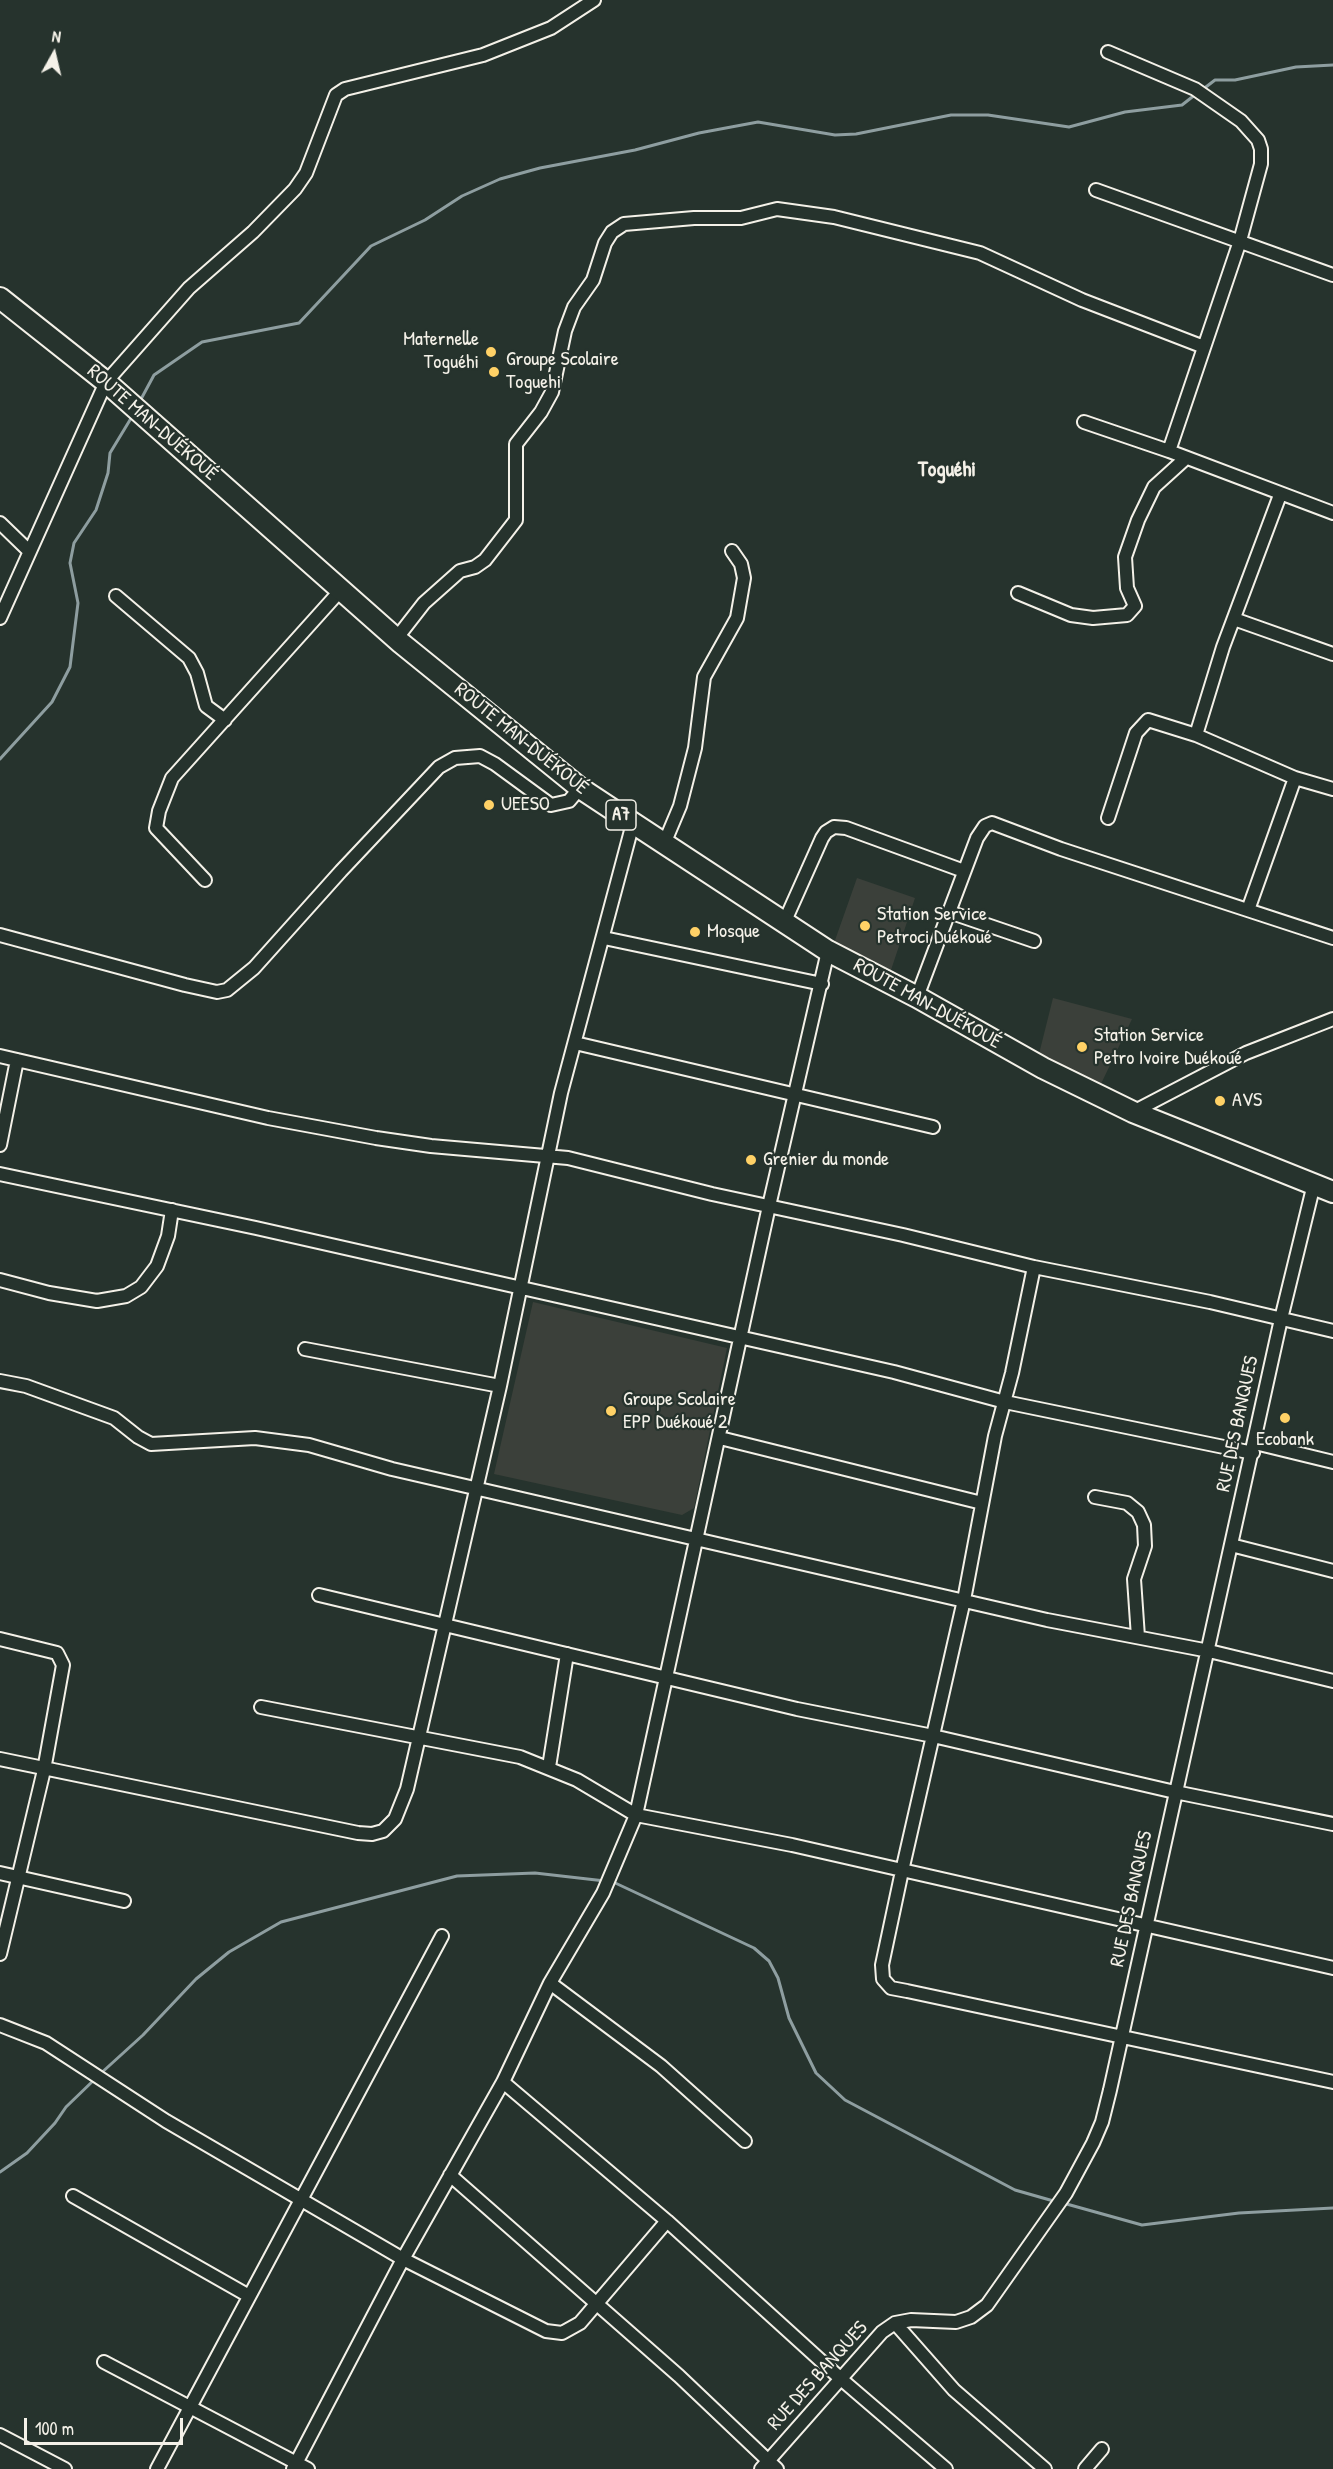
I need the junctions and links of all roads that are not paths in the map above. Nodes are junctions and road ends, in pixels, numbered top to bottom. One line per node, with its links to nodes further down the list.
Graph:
1 (594, 0): 8 (street)
2 (1108, 52): 4 (street)
3 (1096, 190): 4 (street)
4 (1240, 241): 5 (street); 7 (street)
5 (1333, 275)
6 (0, 298): 8 (main road, ROUTE MAN-DUÉKOUÉ / A7)
7 (1204, 347): 10 (street); 22 (street)
8 (106, 382): 15 (street); 17 (main road, ROUTE MAN-DUÉKOUÉ / A7)
9 (1084, 422): 10 (street)
10 (1169, 451): 11 (street)
11 (1186, 458): 12 (street); 18 (street)
12 (1280, 495): 13 (street); 21 (street)
13 (1333, 513)
14 (0, 523): 15 (street)
15 (29, 551): 20 (street)
16 (732, 551): 31 (street)
17 (340, 591): 22 (main road, ROUTE MAN-DUÉKOUÉ / A7); 24 (street)
18 (1018, 593)
19 (116, 596): 24 (street)
20 (0, 618)
21 (1234, 619): 23 (street); 25 (street)
22 (396, 639): 27 (main road, ROUTE MAN-DUÉKOUÉ / A7)
23 (1333, 654)
24 (225, 720): 33 (street)
25 (1197, 735): 26 (street); 29 (street)
26 (1295, 778): 28 (street); 34 (street)
27 (580, 788): 30 (main road, ROUTE MAN-DUÉKOUÉ / A7); 37 (street)
28 (1333, 789)
29 (1108, 818)
30 (633, 823): 31 (main road, ROUTE MAN-DUÉKOUÉ / A7); 38 (street)
31 (664, 844): 36 (main road, ROUTE MAN-DUÉKOUÉ / A7)
32 (964, 871): 34 (street); 35 (street); 36 (street)
33 (205, 880)
34 (1248, 910): 39 (street)
35 (949, 912): 40 (street); 43 (street)
36 (784, 923): 41 (main road, ROUTE MAN-DUÉKOUÉ / A7)
37 (0, 935)
38 (604, 938): 42 (street); 45 (street)
39 (1333, 938)
40 (1034, 941)
41 (828, 951): 42 (street); 43 (main road, ROUTE MAN-DUÉKOUÉ / A7)
42 (822, 984): 48 (street)
43 (917, 997): 49 (main road, ROUTE MAN-DUÉKOUÉ / A7)
44 (1333, 1019): 49 (street)
45 (575, 1043): 48 (street); 52 (street)
46 (0, 1056): 47 (street)
47 (17, 1060): 51 (street); 52 (street)
48 (795, 1096): 50 (street); 56 (street)
49 (1133, 1112): 54 (main road, ROUTE MAN-DUÉKOUÉ / A7)
50 (933, 1127)
51 (0, 1145)
52 (548, 1154): 56 (street); 60 (street)
53 (0, 1174): 57 (street)
54 (1314, 1184): 55 (main road, ROUTE MAN-DUÉKOUÉ / A7); 61 (street, RUE DES BANQUES)
55 (1333, 1192)
56 (769, 1206): 58 (street); 63 (street)
57 (172, 1210): 59 (street); 60 (street)
58 (1034, 1267): 61 (street); 67 (street)
59 (0, 1280)
60 (520, 1290): 63 (street); 66 (street)
61 (1281, 1319): 62 (street); 69 (street, RUE DES BANQUES)
62 (1333, 1331)
63 (740, 1339): 67 (street); 68 (street)
64 (305, 1349): 66 (street)
65 (0, 1382): 71 (street)
66 (500, 1386): 71 (street)
67 (1005, 1402): 69 (street); 73 (street)
68 (720, 1438): 73 (street); 74 (street)
69 (1254, 1448): 70 (street); 75 (street, RUE DES BANQUES)
70 (1333, 1462)
71 (477, 1487): 74 (street); 79 (street)
72 (1095, 1497): 80 (street)
73 (982, 1503): 78 (street)
74 (698, 1538): 78 (street); 84 (street)
75 (1231, 1545): 76 (street); 82 (street, RUE DES BANQUES)
76 (1333, 1571)
77 (319, 1595): 79 (street)
78 (964, 1600): 80 (street); 87 (street)
79 (444, 1625): 83 (street); 88 (street)
80 (1138, 1637): 82 (street)
81 (0, 1639): 91 (street)
82 (1209, 1651): 85 (street); 92 (street, RUE DES BANQUES)
83 (567, 1654): 84 (street); 90 (street)
84 (666, 1678): 87 (street); 93 (street)
85 (1333, 1681)
86 (261, 1707): 88 (street)
87 (933, 1736): 92 (street); 95 (street)
88 (418, 1739): 90 (street); 91 (street)
89 (0, 1759): 91 (street)
90 (549, 1767): 93 (street)
91 (44, 1770): 97 (street)
92 (1175, 1792): 94 (street); 99 (street, RUE DES BANQUES)
93 (636, 1815): 95 (street); 103 (street)
94 (1333, 1824)
95 (902, 1871): 99 (street); 105 (street)
96 (0, 1873): 97 (street)
97 (19, 1877): 98 (street); 101 (street)
98 (124, 1901)
99 (1146, 1925): 102 (street); 105 (street, RUE DES BANQUES)
100 (442, 1936): 111 (street)
101 (0, 1954)
102 (1333, 1968)
103 (550, 1983): 106 (street); 108 (street)
104 (0, 2025): 111 (street)
105 (1121, 2036): 107 (street); 116 (street, RUE DES BANQUES)
106 (503, 2082): 109 (street); 112 (street)
107 (1333, 2082)
108 (745, 2141)
109 (450, 2175): 113 (street); 115 (street)
110 (73, 2196): 114 (street)
111 (301, 2201): 113 (street); 114 (street)
112 (667, 2221): 115 (street); 118 (street)
113 (403, 2259): 115 (street); 122 (street)
114 (249, 2296): 119 (street)
115 (595, 2305): 123 (street)
116 (895, 2323): 118 (street, RUE DES BANQUES); 128 (street)
117 (104, 2362): 119 (street)
118 (841, 2379): 123 (street, RUE DES BANQUES); 127 (street)
119 (189, 2404): 122 (street); 125 (street)
120 (0, 2435): 124 (street)
121 (1102, 2449): 129 (street)
122 (294, 2466): 126 (street)
123 (769, 2467)
124 (65, 2469)
125 (157, 2469)
126 (308, 2469)
127 (946, 2469)
128 (1045, 2469)
129 (1084, 2469)

